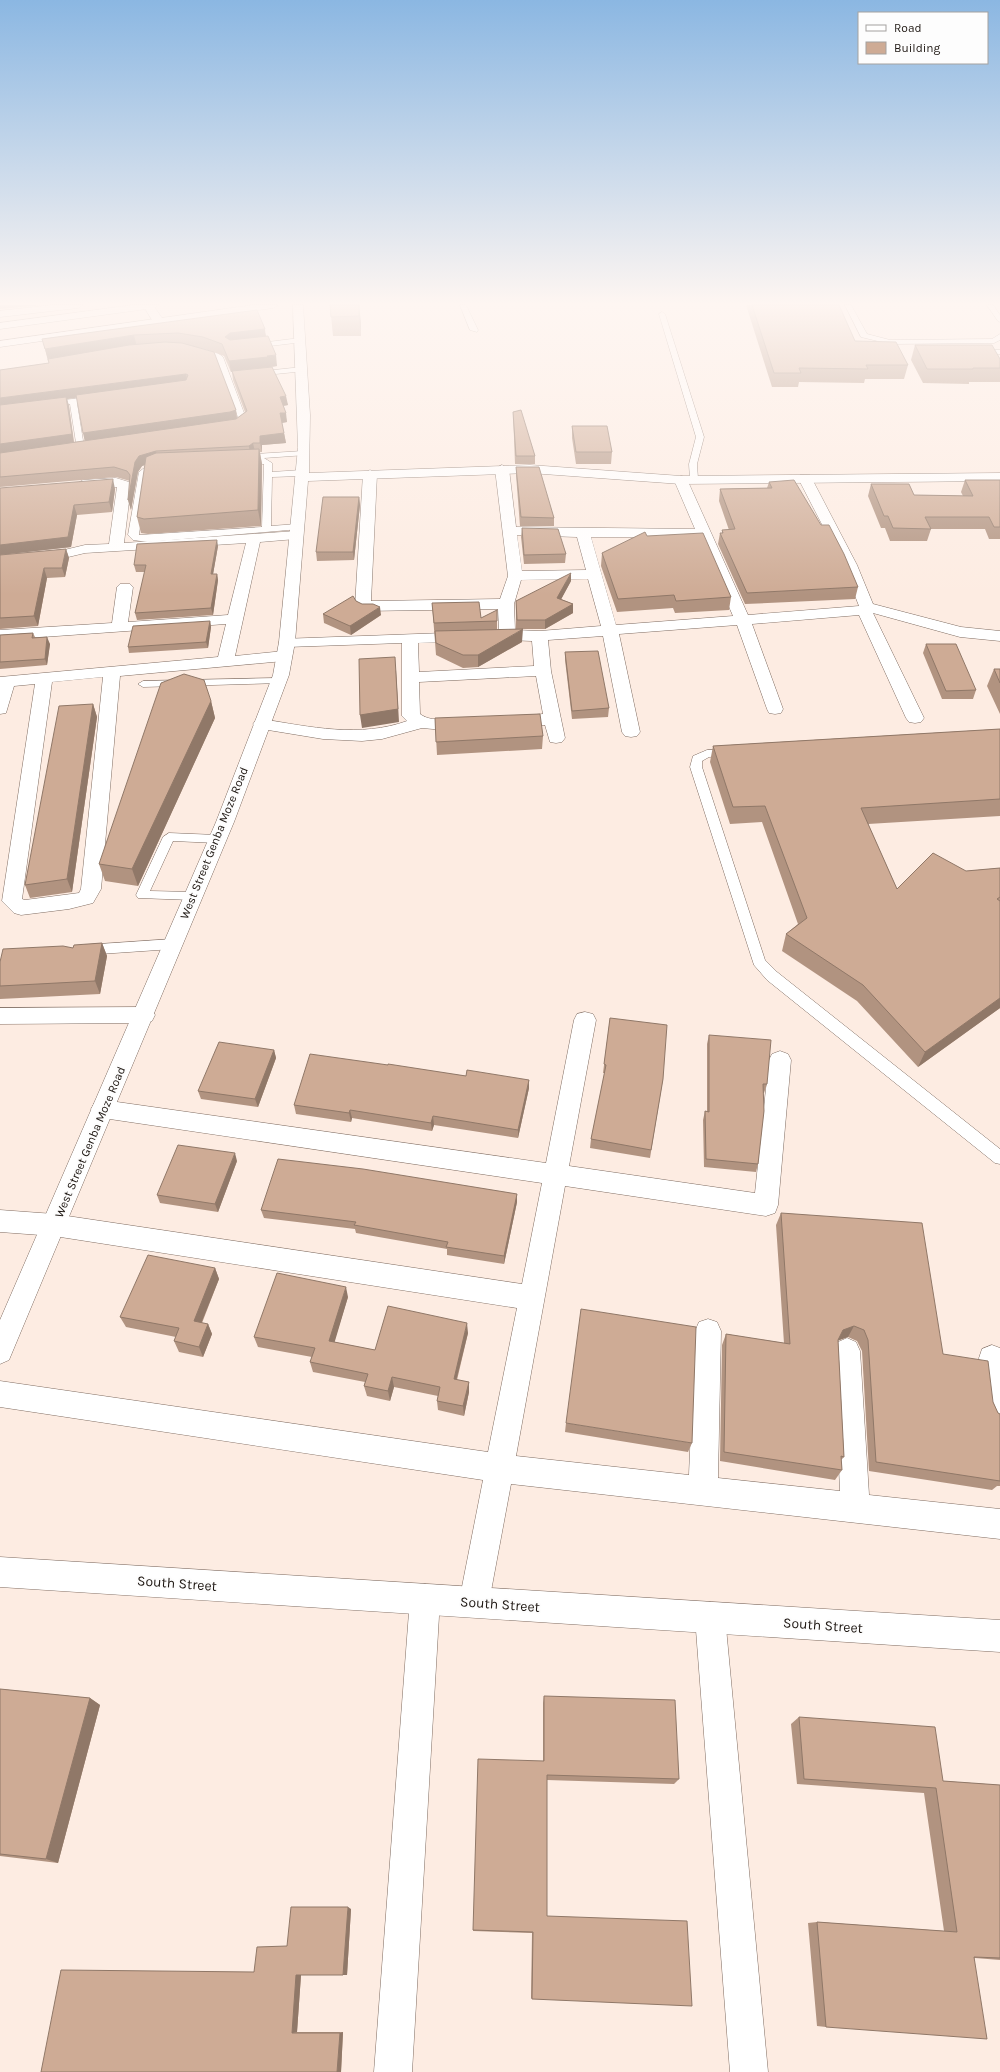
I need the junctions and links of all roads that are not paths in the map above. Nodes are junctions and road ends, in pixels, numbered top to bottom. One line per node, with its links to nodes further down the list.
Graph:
1 (73, 401): 8 (lane)
2 (68, 402): 6 (lane)
3 (238, 402): 7 (lane)
4 (303, 402): 9 (main road, West Street Genba Moze Road)
5 (689, 402): 17 (lane)
6 (44, 405)
7 (227, 427)
8 (80, 447)
9 (303, 453): 13 (lane); 14 (main road, West Street Genba Moze Road)
10 (152, 462): 21 (lane)
11 (502, 469): 12 (main road); 17 (main road); 20 (main road)
12 (370, 474): 14 (main road); 31 (main road)
13 (268, 475): 14 (lane); 21 (lane)
14 (301, 475): 19 (main road, West Street Genba Moze Road)
15 (804, 478): 16 (main road); 17 (main road); 32 (main road)
16 (1000, 478)
17 (688, 480): 22 (main road)
18 (66, 486): 25 (main road)
19 (296, 531): 21 (main road); 21 (lane); 42 (main road, West Street Genba Moze Road)
20 (510, 531): 23 (main road); 29 (main road)
21 (265, 533): 25 (main road); 33 (main road)
22 (703, 533): 23 (main road); 34 (main road)
23 (583, 534): 28 (main road)
24 (0, 547): 26 (main road)
25 (116, 548): 26 (main road)
26 (85, 549): 27 (main road)
27 (0, 560)
28 (595, 574): 29 (main road); 36 (main road)
29 (515, 576): 31 (main road)
30 (125, 587): 35 (main road)
31 (506, 604): 38 (main road)
32 (865, 608): 34 (main road); 40 (main road); 53 (main road)
33 (236, 619): 35 (main road); 43 (main road)
34 (743, 620): 36 (main road); 52 (main road)
35 (119, 627): 37 (main road)
36 (610, 630): 39 (main road); 57 (main road)
37 (0, 635)
38 (507, 635): 39 (main road); 41 (main road)
39 (540, 636): 44 (main road)
40 (1000, 636)
41 (410, 638): 42 (main road); 46 (main road)
42 (286, 649): 43 (main road); 48 (main road, West Street Genba Moze Road)
43 (225, 662): 45 (main road)
44 (543, 671): 46 (main road); 54 (main road)
45 (112, 672): 47 (main road); 47 (main road)
46 (411, 677): 55 (main road)
47 (44, 678): 49 (main road)
48 (279, 681): 50 (lane); 56 (main road, West Street Genba Moze Road)
49 (3, 682): 51 (main road)
50 (143, 684)
51 (0, 709)
52 (776, 709)
53 (915, 718)
54 (553, 719): 55 (main road); 58 (main road)
55 (421, 722): 56 (main road)
56 (262, 724): 60 (main road, West Street Genba Moze Road)
57 (631, 732)
58 (556, 738)
59 (746, 752): 69 (lane)
60 (217, 839): 61 (main road, West Street Genba Moze Road); 61 (lane)
61 (193, 896): 62 (main road, West Street Genba Moze Road)
62 (173, 944): 63 (lane); 65 (main road, West Street Genba Moze Road)
63 (71, 951)
64 (0, 1016): 65 (main road)
65 (144, 1016): 68 (main road, West Street Genba Moze Road)
66 (585, 1020): 70 (main road)
67 (780, 1060): 70 (main road)
68 (103, 1109): 70 (main road); 72 (main road, West Street Genba Moze Road)
69 (1000, 1158)
70 (556, 1174): 73 (main road)
71 (0, 1221): 72 (main road)
72 (54, 1225): 73 (main road); 76 (main road, West Street Genba Moze Road)
73 (532, 1298): 80 (main road)
74 (708, 1331): 81 (main road)
75 (848, 1351): 82 (main road)
76 (0, 1352)
77 (992, 1358): 79 (main road)
78 (0, 1394): 80 (main road)
79 (1000, 1412)
80 (499, 1468): 81 (main road); 86 (main road)
81 (703, 1491): 82 (main road)
82 (855, 1508): 83 (main road)
83 (1000, 1524)
84 (0, 1572): 85 (main road, South Street)
85 (425, 1599): 86 (main road, South Street); 89 (main road)
86 (474, 1602): 87 (main road, South Street)
87 (710, 1617): 88 (main road, South Street); 90 (main road)
88 (1000, 1636)
89 (393, 2072)
90 (749, 2072)

